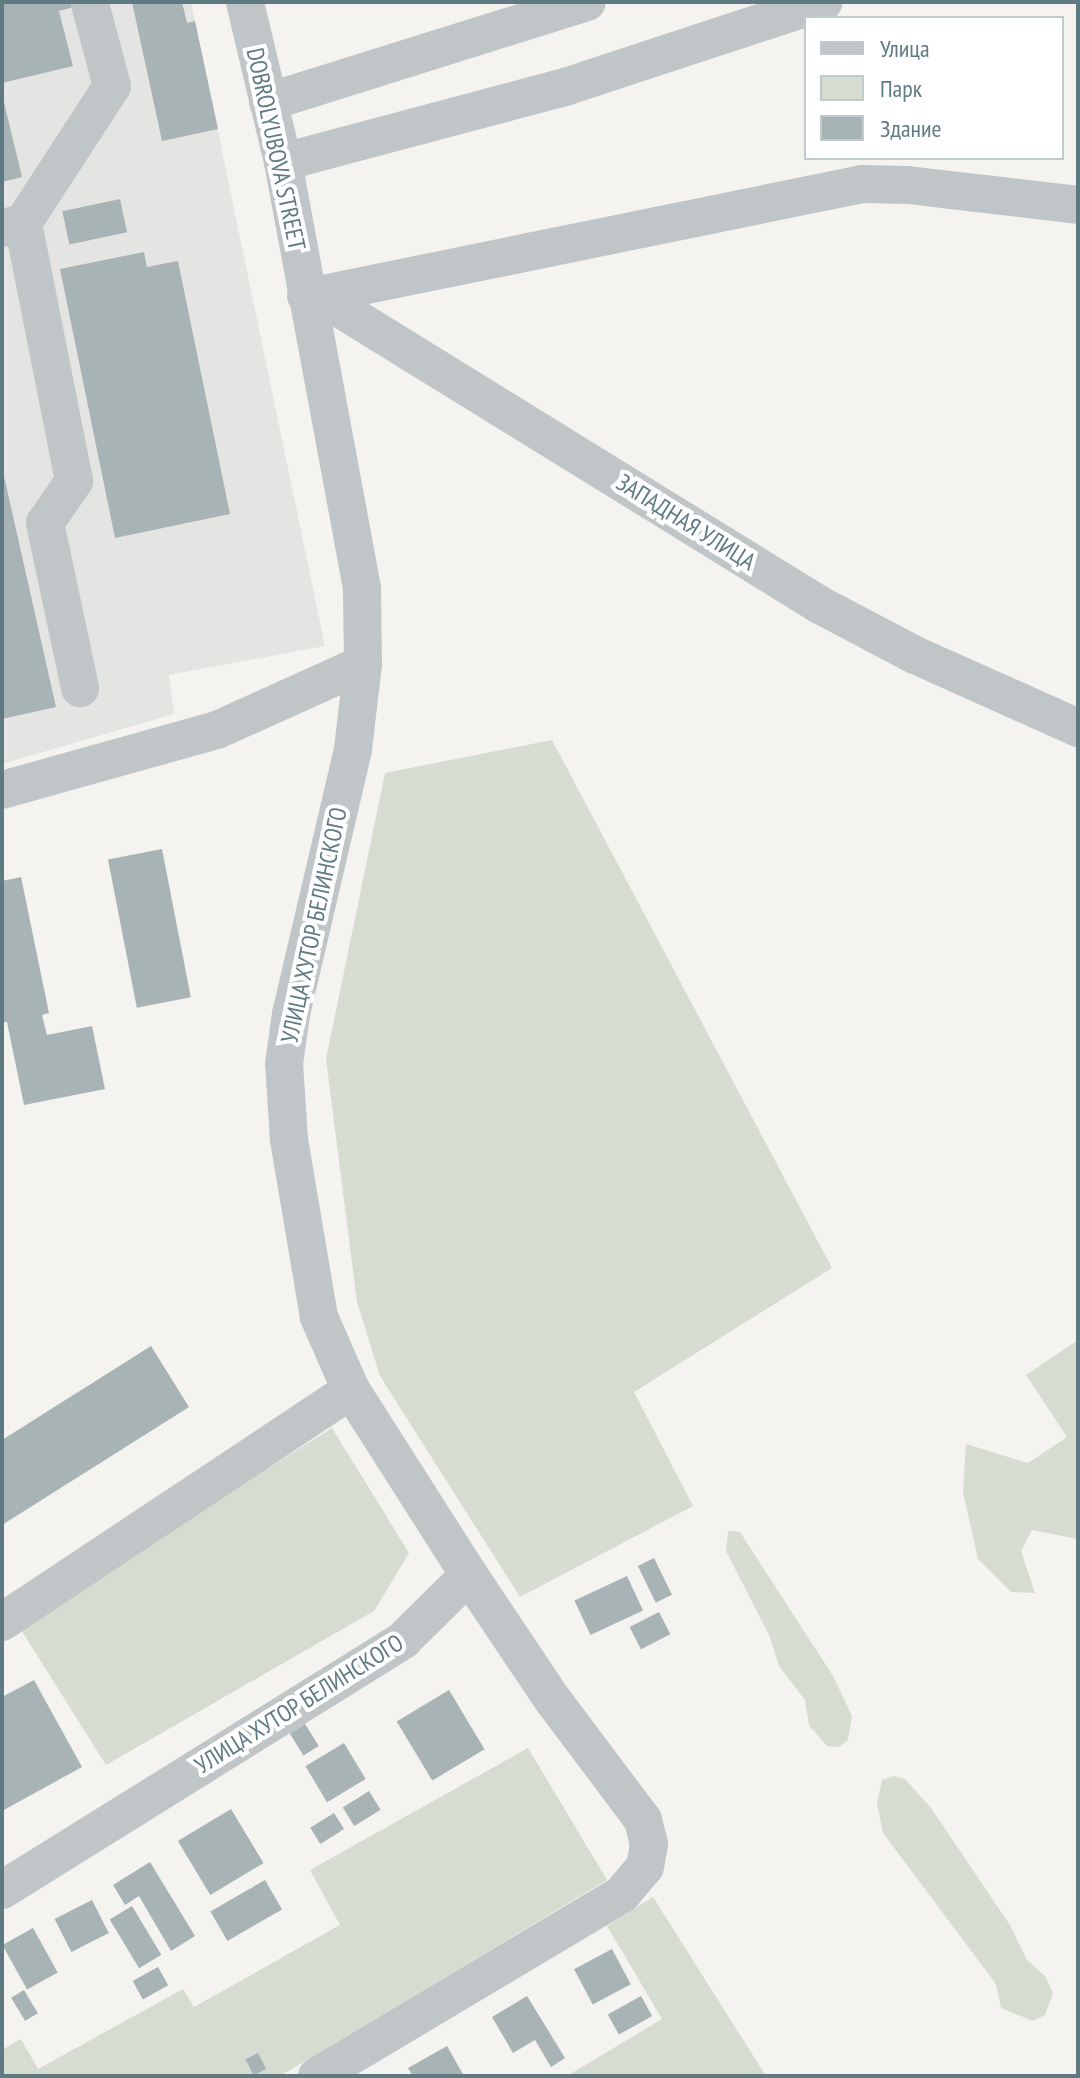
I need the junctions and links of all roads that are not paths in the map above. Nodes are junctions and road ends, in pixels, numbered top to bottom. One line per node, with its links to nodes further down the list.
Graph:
1 (245, 2): 5 (street, DOBROLYUBOVA STREET)
2 (587, 2): 5 (street)
3 (824, 2): 6 (street)
4 (90, 4): 8 (street)
5 (268, 102): 6 (street, DOBROLYUBOVA STREET)
6 (283, 162): 9 (street, DOBROLYUBOVA STREET)
7 (1078, 205): 9 (street)
8 (13, 226): 11 (street)
9 (312, 295): 10 (street, УЛИЦА ХУТОР БЕЛИНСКОГО); 12 (street, ЗАПАДНАЯ УЛИЦА)
10 (363, 664): 13 (street); 14 (street, УЛИЦА ХУТОР БЕЛИНСКОГО)
11 (80, 688)
12 (1078, 728)
13 (2, 790)
14 (351, 1390): 15 (street, УЛИЦА ХУТОР БЕЛИНСКОГО); 16 (street)
15 (469, 1575): 17 (street, УЛИЦА ХУТОР БЕЛИНСКОГО); 18 (street)
16 (2, 1622)
17 (2, 1890)
18 (317, 2076)

